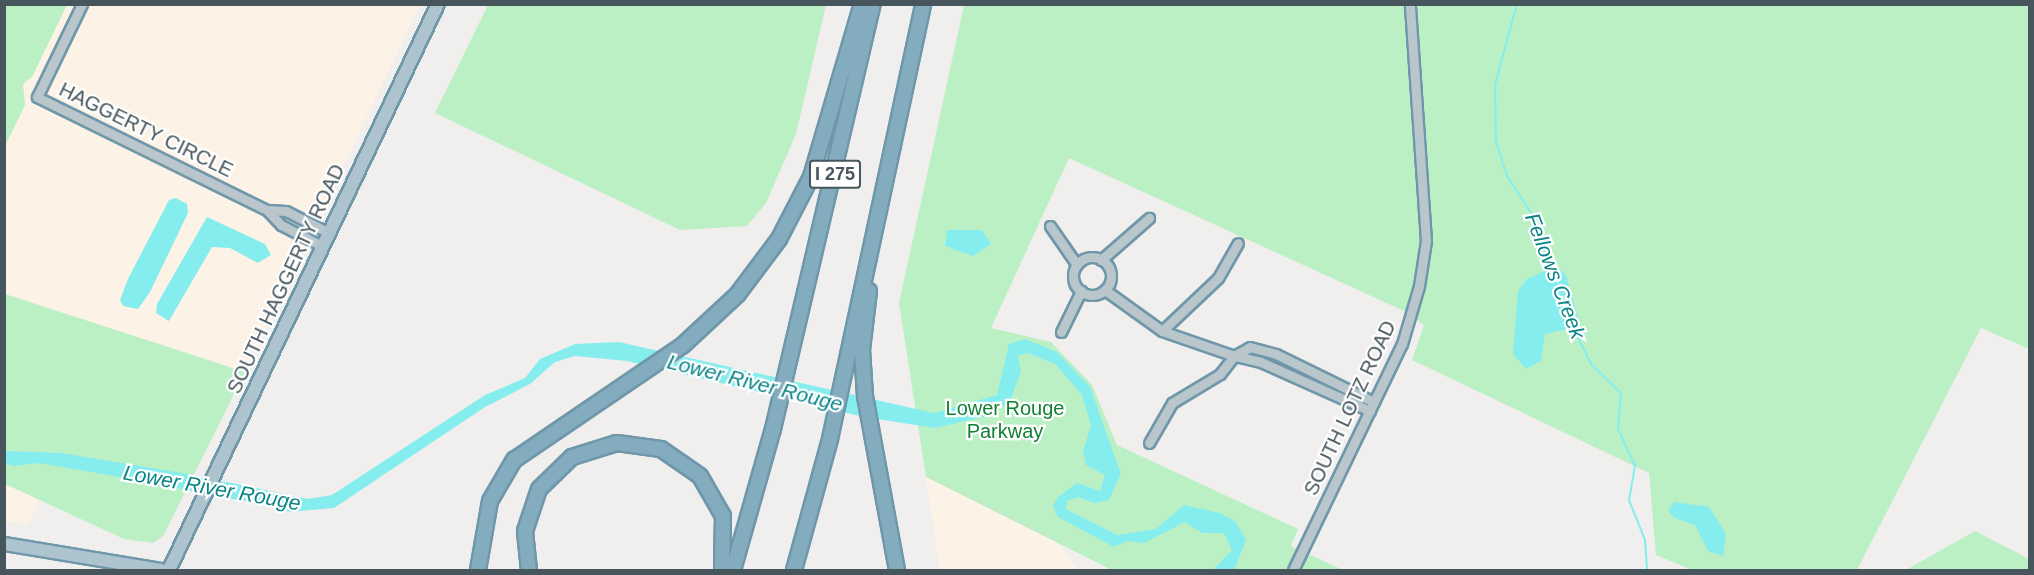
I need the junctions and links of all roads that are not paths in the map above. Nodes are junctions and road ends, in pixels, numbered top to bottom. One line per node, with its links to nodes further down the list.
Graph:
1 (81, 4): 8 (street, HAGGERTY CIRCLE)
2 (438, 4): 11 (main road, SOUTH HAGGERTY ROAD)
3 (862, 4): 26 (highway)
4 (873, 4): 29 (highway, I 275)
5 (923, 4): 7 (highway, I 275)
6 (1410, 4): 21 (street, SOUTH LOTZ ROAD)
7 (913, 58): 30 (highway, I 275); 31 (highway)
8 (267, 210): 11 (street, HAGGERTY CIRCLE); 13 (street, HAGGERTY CIRCLE)
9 (1149, 218): 14 (street)
10 (1050, 226): 15 (street)
11 (329, 232): 13 (main road, SOUTH HAGGERTY ROAD)
12 (1238, 243): 18 (street)
13 (322, 246): 25 (main road, SOUTH HAGGERTY ROAD)
14 (1101, 260): 15 (street); 16 (street)
15 (1077, 265): 17 (street)
16 (1105, 290): 17 (street); 18 (street)
17 (1081, 291): 19 (street)
18 (1162, 331): 20 (street)
19 (1061, 332)
20 (1234, 356): 21 (street); 21 (street); 22 (street)
21 (1372, 407): 32 (street, SOUTH LOTZ ROAD)
22 (1149, 443)
23 (4, 544): 24 (main road)
24 (161, 570)
25 (169, 570)
26 (478, 570)
27 (528, 570): 28 (highway)
28 (722, 570)
29 (733, 570)
30 (794, 570)
31 (897, 570)
32 (1293, 570)

